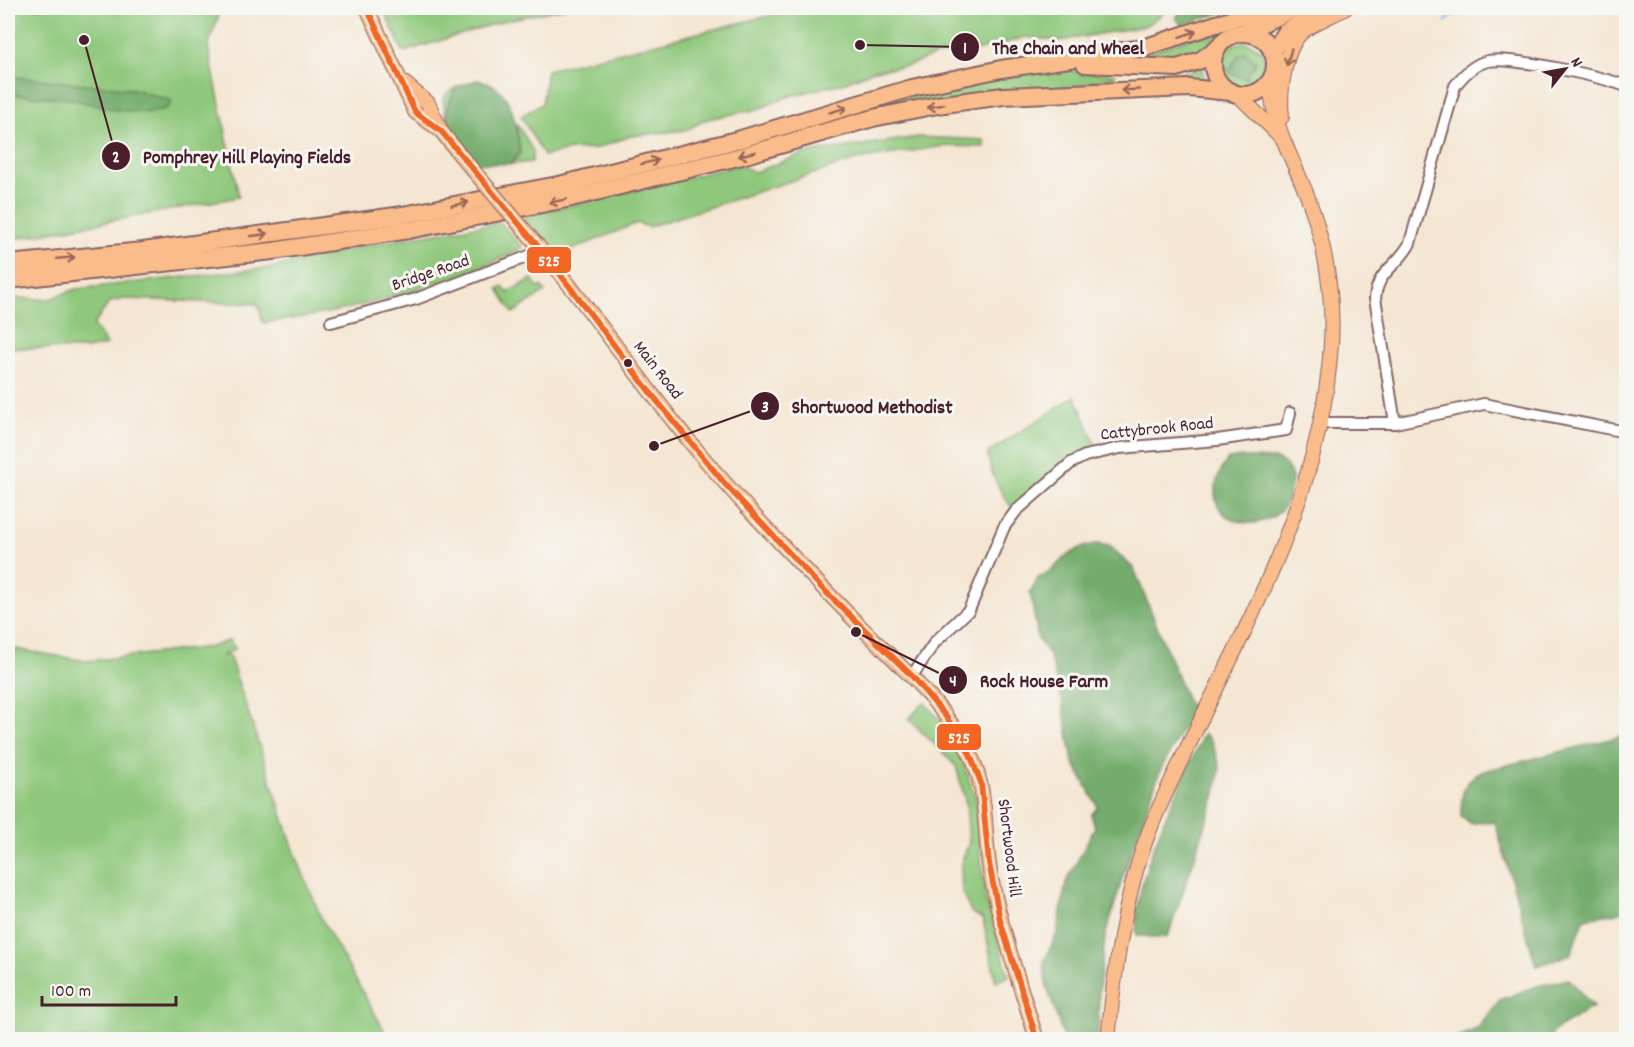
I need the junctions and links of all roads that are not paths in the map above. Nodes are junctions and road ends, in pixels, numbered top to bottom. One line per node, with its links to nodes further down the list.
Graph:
1 (367, 8): 15 (main road, Main Road, bridge)
2 (1265, 8): 9 (highway, one-way to 2)
3 (1296, 8): 6 (highway)
4 (1328, 8): 8 (highway)
5 (1346, 8): 14 (main road, one-way to 14)
6 (1241, 33): 7 (highway); 8 (highway)
7 (1216, 49): 9 (highway); 12 (highway)
8 (1272, 52): 10 (highway)
9 (1048, 62): 16 (highway, one-way to 9)
10 (1270, 81): 12 (highway); 13 (main road)
11 (1626, 86): 21 (street)
12 (1234, 93): 13 (main road); 17 (highway, one-way to 17)
13 (1280, 136): 14 (main road)
14 (1296, 172): 20 (main road)
15 (540, 248): 18 (street, Bridge Road); 23 (main road, Main Road)
16 (8, 264)
17 (8, 280)
18 (331, 322)
19 (1290, 413): 23 (street, Cattybrook Road)
20 (1320, 423): 21 (street); 25 (main road)
21 (1395, 423): 22 (street)
22 (1626, 432)
23 (912, 676): 24 (main road, Shortwood Hill)
24 (1037, 1040)
25 (1108, 1040)

